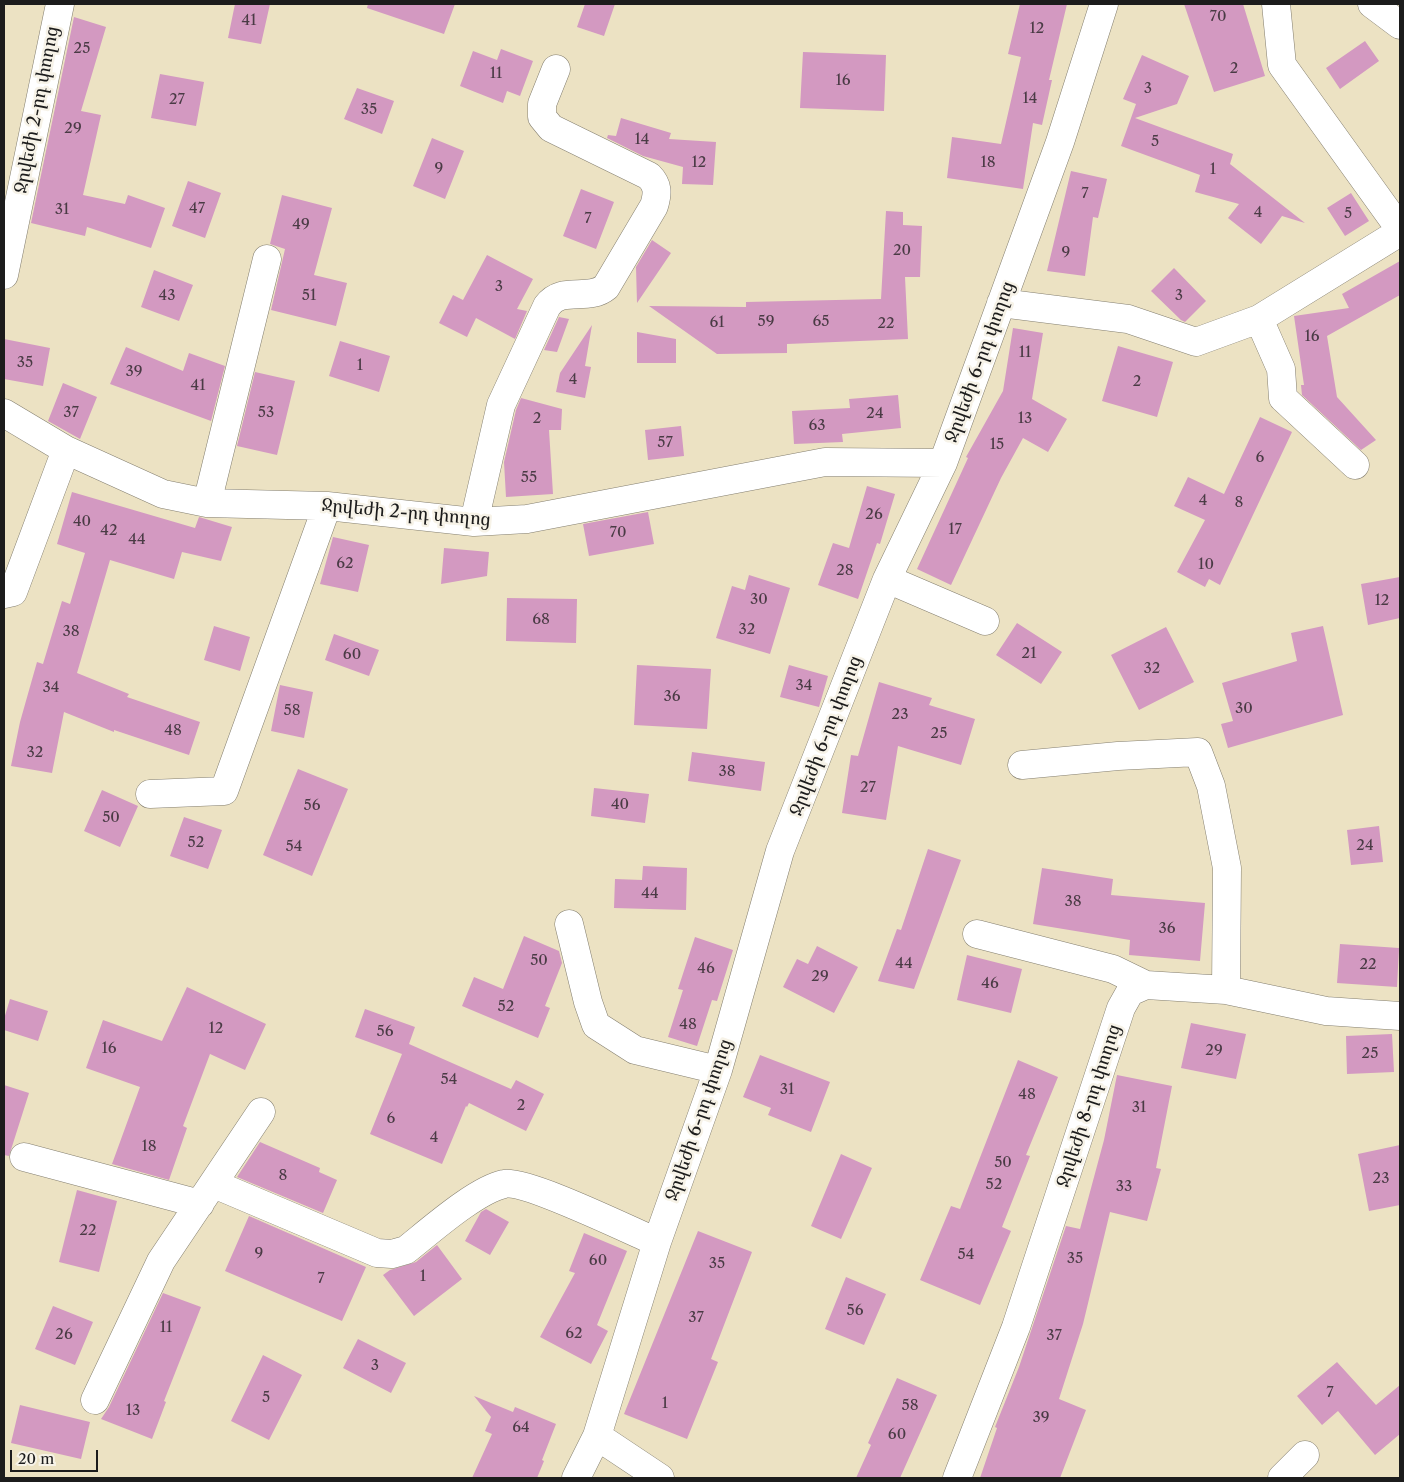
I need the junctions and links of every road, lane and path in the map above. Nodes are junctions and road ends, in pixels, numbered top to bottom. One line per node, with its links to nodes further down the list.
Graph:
1 (60, 4): 9 (street, Ջրվեժի 2-րդ փողոց)
2 (1104, 4): 10 (street, Ջրվեժի 6-րդ փողոց)
3 (1276, 4): 7 (street)
4 (1372, 4): 5 (street)
5 (1400, 26)
6 (556, 69): 18 (street)
7 (1400, 231): 11 (street)
8 (268, 258): 16 (street)
9 (4, 275)
10 (1001, 303): 11 (street); 14 (street, Ջրվեժի 6-րդ փողոց)
11 (1258, 319): 15 (street)
12 (4, 413): 13 (street, Ջրվեժի 2-րդ փողոց)
13 (66, 450): 16 (street, Ջրվեժի 2-րդ փողոց); 20 (street)
14 (943, 463): 18 (street, Ջրվեժի 2-րդ փողոց); 19 (street, Ջրվեժի 6-րդ փողոց)
15 (1355, 465)
16 (207, 502): 17 (street, Ջրվեժի 2-րդ փողոց)
17 (326, 506): 18 (street, Ջրվեժի 2-րդ փողոց); 23 (street)
18 (474, 522)
19 (888, 579): 21 (street); 29 (street, Ջրվեժի 6-րդ փողոց)
20 (4, 594)
21 (986, 621)
22 (1022, 765): 27 (street)
23 (150, 794)
24 (569, 924): 29 (street)
25 (977, 934): 26 (street)
26 (1146, 985): 27 (street); 39 (street, Ջրվեժի 8-րդ փողոց)
27 (1226, 990): 28 (street)
28 (1400, 1016)
29 (718, 1070): 33 (street, Ջրվեժի 6-րդ փողոց)
30 (261, 1112): 32 (street)
31 (24, 1157): 32 (street)
32 (207, 1194): 33 (street); 34 (street)
33 (657, 1242): 35 (street, Ջրվեժի 6-րդ փողոց)
34 (95, 1400)
35 (597, 1436): 37 (street, Ջրվեժի 6-րդ փողոց); 38 (street)
36 (1305, 1455): 40 (street)
37 (576, 1478)
38 (660, 1478)
39 (957, 1478)
40 (1282, 1478)

